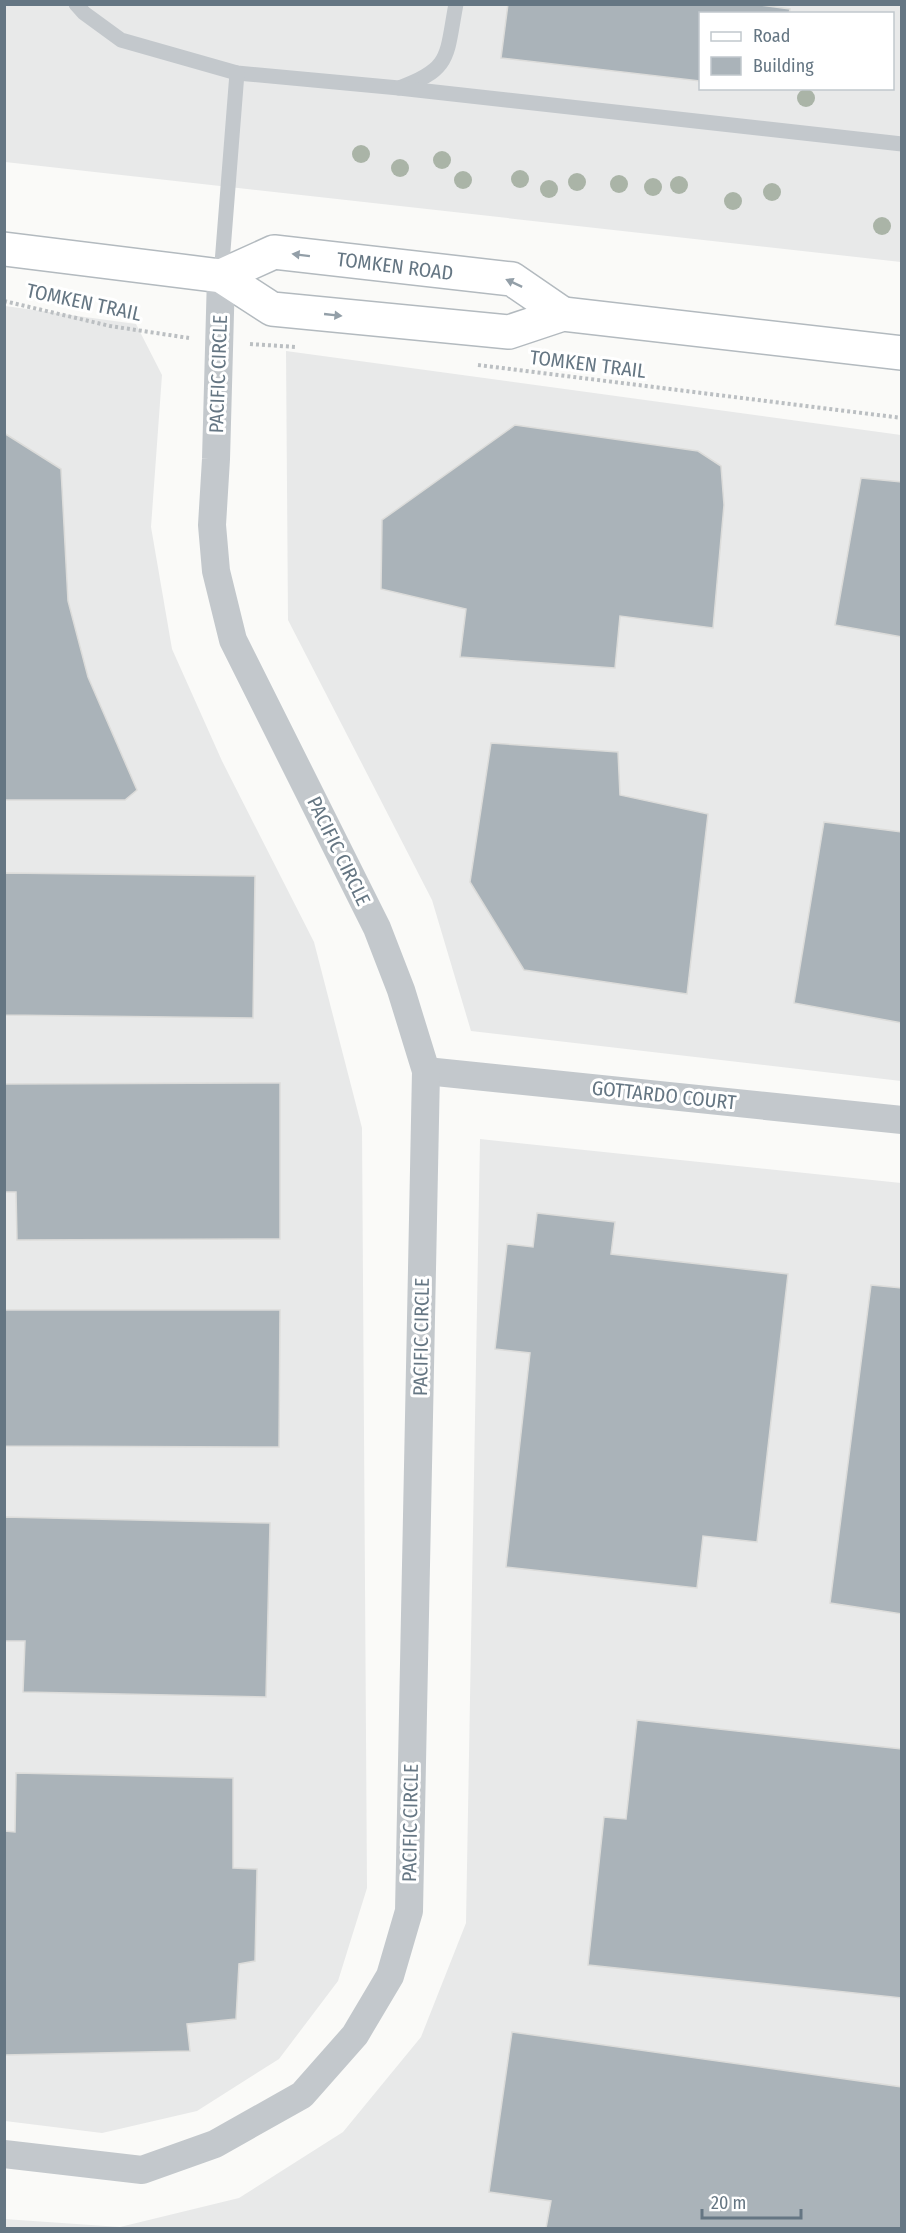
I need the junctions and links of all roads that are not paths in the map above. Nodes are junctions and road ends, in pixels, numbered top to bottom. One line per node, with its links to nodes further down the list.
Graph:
1 (76, 4): 3 (lane)
2 (456, 4): 4 (lane)
3 (237, 73): 4 (lane); 7 (lane)
4 (399, 88): 5 (lane)
5 (902, 144)
6 (4, 249): 7 (main road, TOMKEN ROAD)
7 (221, 276): 8 (main road, TOMKEN ROAD, one-way to 8); 8 (main road, TOMKEN ROAD, one-way to 7); 10 (street, PACIFIC CIRCLE)
8 (563, 314): 9 (main road, TOMKEN ROAD)
9 (902, 353)
10 (426, 1071): 11 (street, GOTTARDO COURT); 12 (street, PACIFIC CIRCLE)
11 (902, 1120)
12 (4, 2154)

